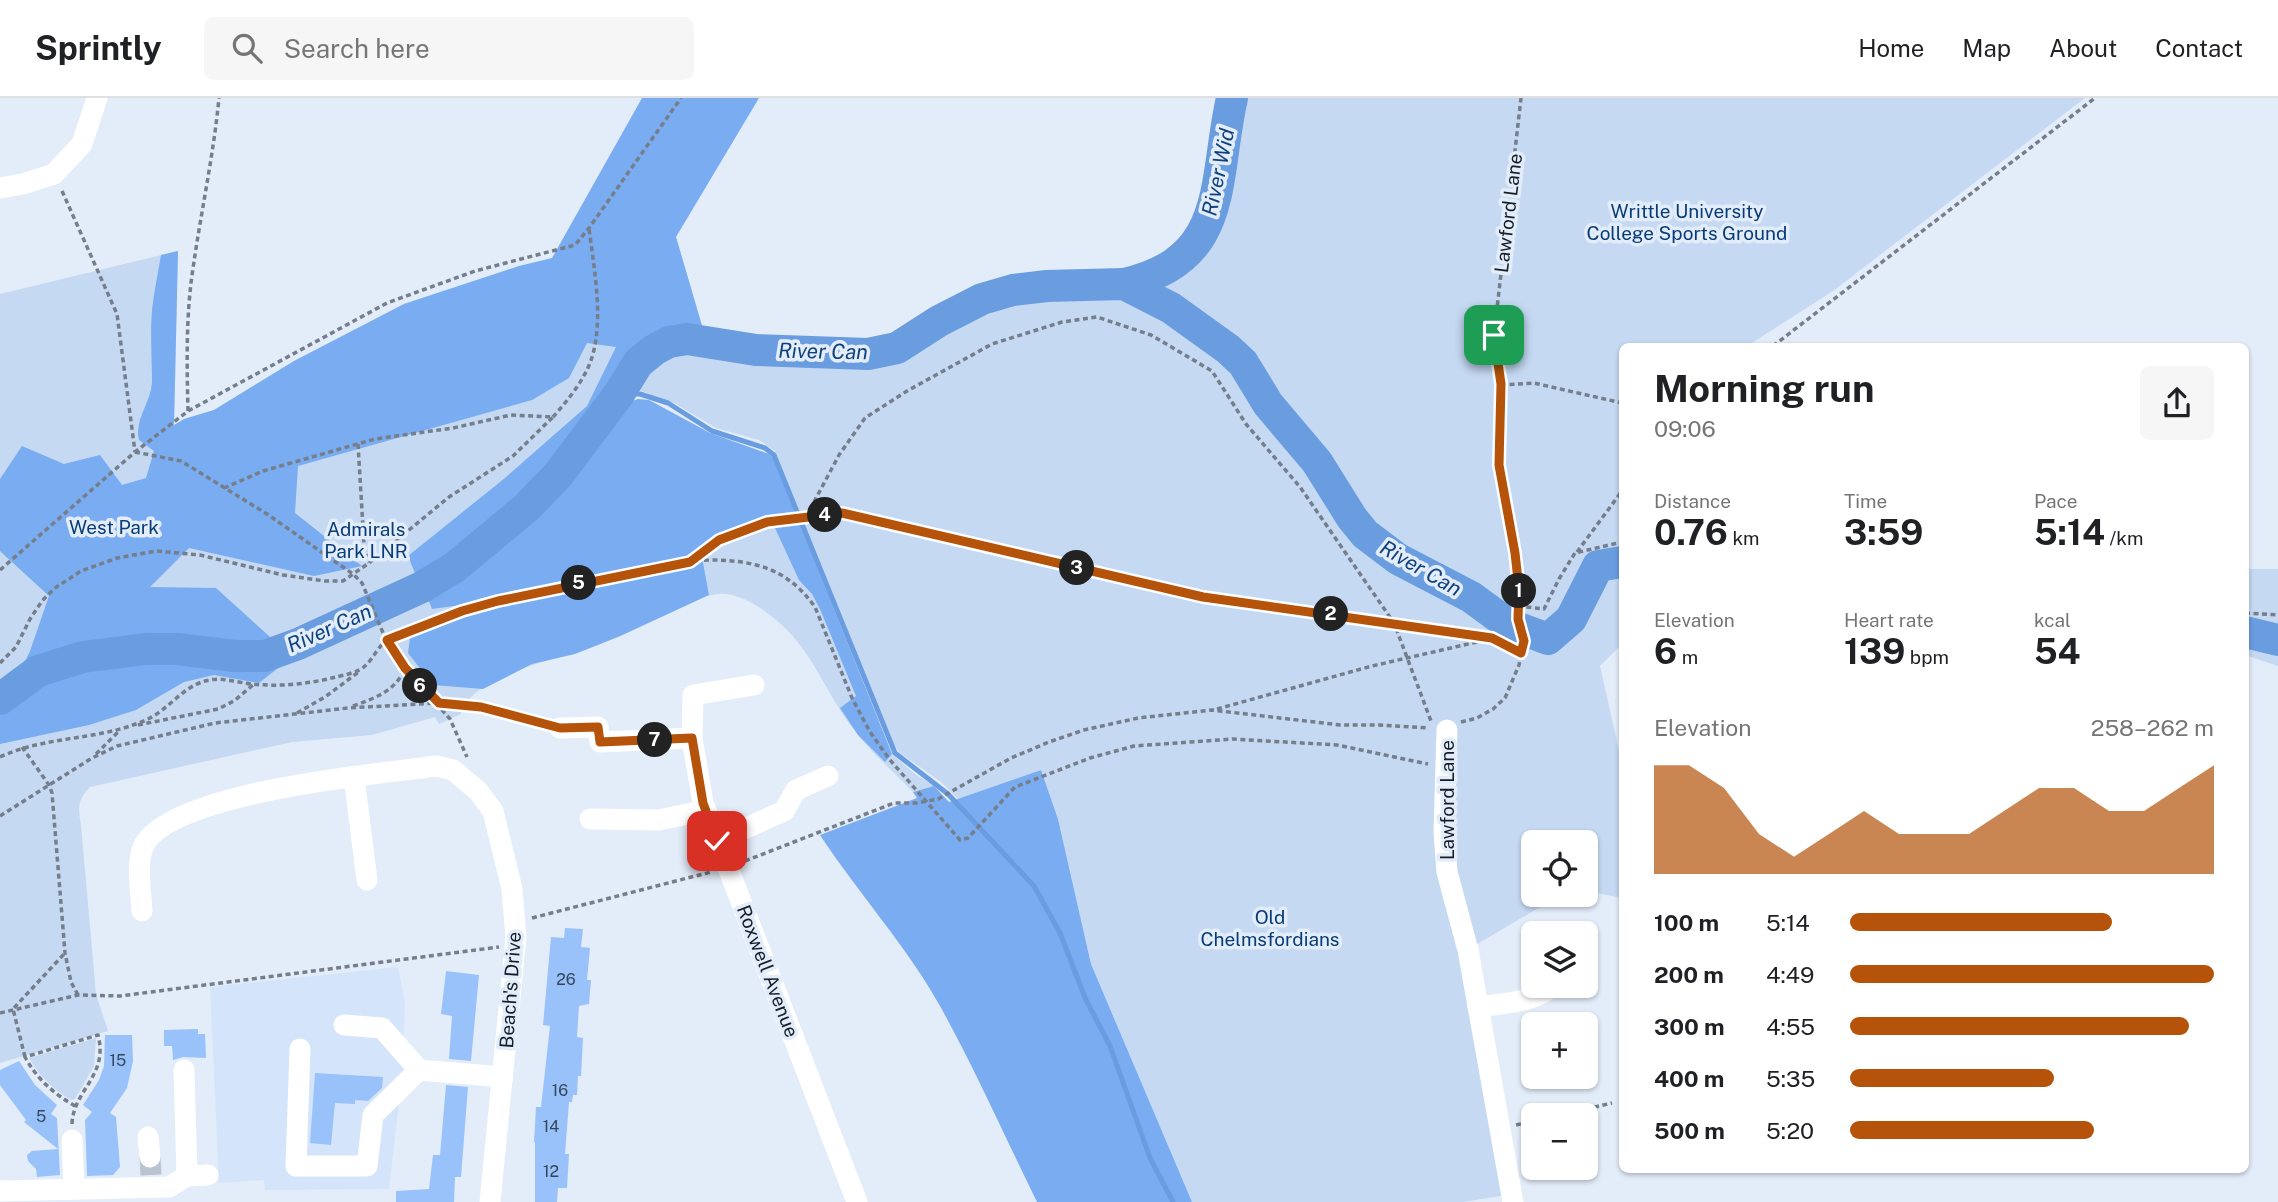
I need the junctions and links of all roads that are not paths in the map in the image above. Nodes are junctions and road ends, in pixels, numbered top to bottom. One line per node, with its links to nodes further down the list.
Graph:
1 (97, 98): 2 (street)
2 (0, 188)
3 (754, 685): 6 (street, Roxwell Avenue)
4 (560, 728): 6 (street)
5 (1447, 730): 15 (street, Lawford Lane)
6 (692, 738): 9 (street, Roxwell Avenue)
7 (828, 776): 11 (street)
8 (354, 777): 12 (street); 13 (street, Beach's Drive); 20 (street, Beach's Drive)
9 (706, 810): 10 (street); 11 (street, Roxwell Avenue)
10 (590, 819)
11 (717, 841): 28 (street, Roxwell Avenue)
12 (367, 880)
13 (142, 911)
14 (1528, 998): 15 (street)
15 (1478, 1007): 29 (street, Lawford Lane)
16 (344, 1025): 19 (street)
17 (300, 1049): 19 (street)
18 (184, 1070): 22 (street)
19 (419, 1070): 20 (street)
20 (503, 1077): 27 (street, Beach's Drive)
21 (72, 1140): 23 (street)
22 (167, 1175): 25 (street)
23 (74, 1189): 25 (street); 26 (street)
24 (0, 1191): 26 (street)
25 (109, 1195)
26 (39, 1196)
27 (490, 1202)
28 (857, 1202)
29 (1513, 1202)

